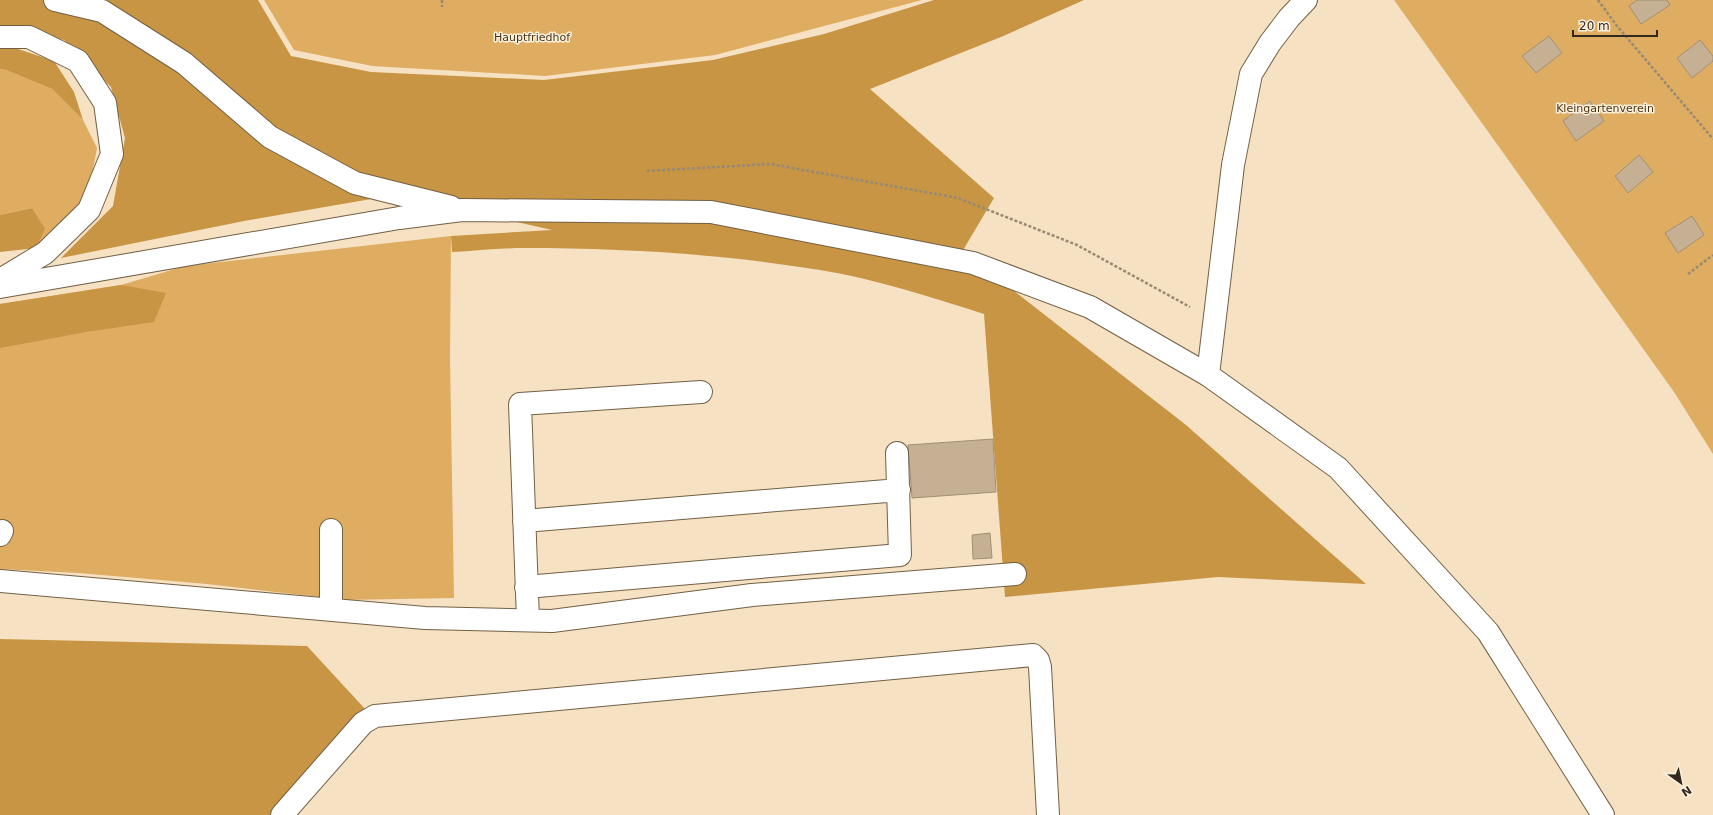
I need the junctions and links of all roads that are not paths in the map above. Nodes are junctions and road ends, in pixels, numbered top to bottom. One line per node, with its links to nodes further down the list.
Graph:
1 (55, 0): 4 (main road)
2 (1306, 0): 7 (main road)
3 (0, 37): 5 (main road)
4 (462, 210): 6 (main road); 7 (main road)
5 (0, 280)
6 (0, 288)
7 (1208, 375): 20 (main road)
8 (701, 392): 11 (main road)
9 (897, 453): 10 (main road)
10 (899, 490): 11 (main road); 15 (main road)
11 (524, 521): 15 (main road)
12 (331, 530): 16 (main road)
13 (1015, 574): 17 (main road)
14 (0, 581): 16 (main road)
15 (526, 587): 17 (main road)
16 (331, 610): 17 (main road)
17 (528, 620)
18 (282, 815): 19 (main road)
19 (1048, 815)
20 (1603, 815)

